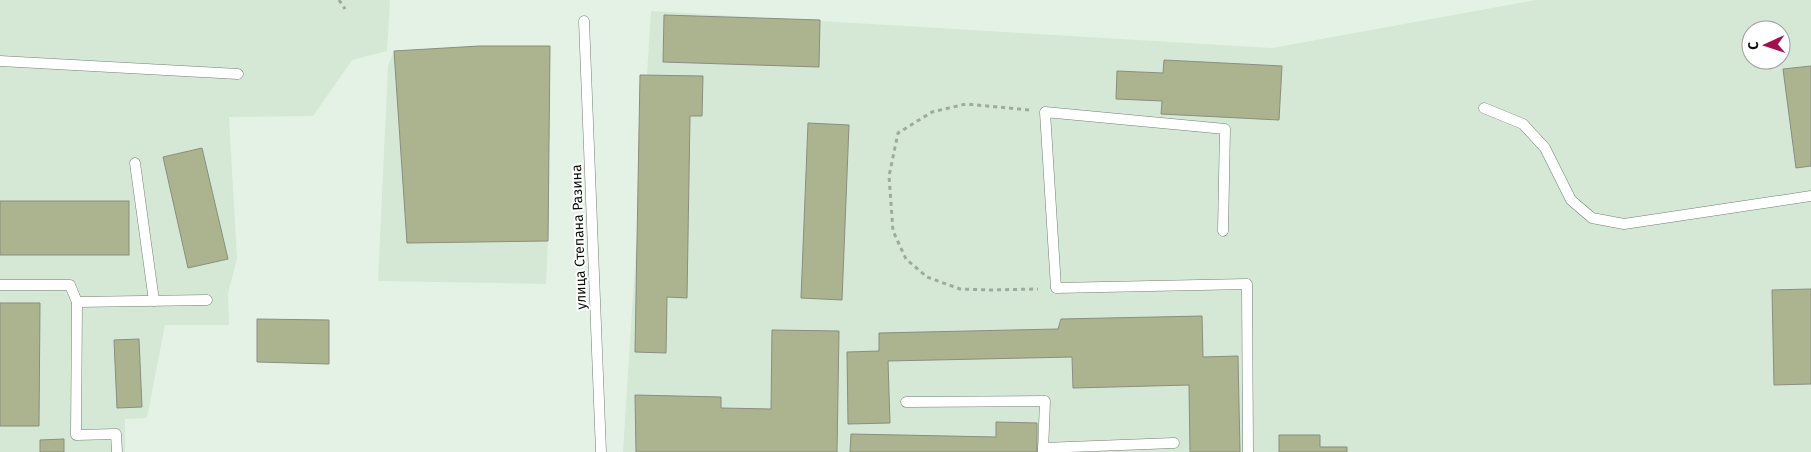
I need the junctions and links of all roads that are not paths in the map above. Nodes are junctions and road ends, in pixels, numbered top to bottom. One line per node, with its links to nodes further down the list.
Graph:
1 (584, 20): 16 (lane, улица Степана Разина)
2 (0, 61): 3 (lane)
3 (238, 74)
4 (1484, 108): 6 (lane)
5 (135, 163): 10 (lane)
6 (1811, 196)
7 (1223, 231): 17 (lane)
8 (1, 285): 11 (lane)
9 (206, 300): 10 (lane)
10 (154, 301): 11 (lane)
11 (77, 302): 15 (lane)
12 (906, 402): 14 (lane)
13 (1174, 443): 14 (lane)
14 (1043, 450)
15 (117, 452)
16 (601, 452)
17 (1248, 452)

